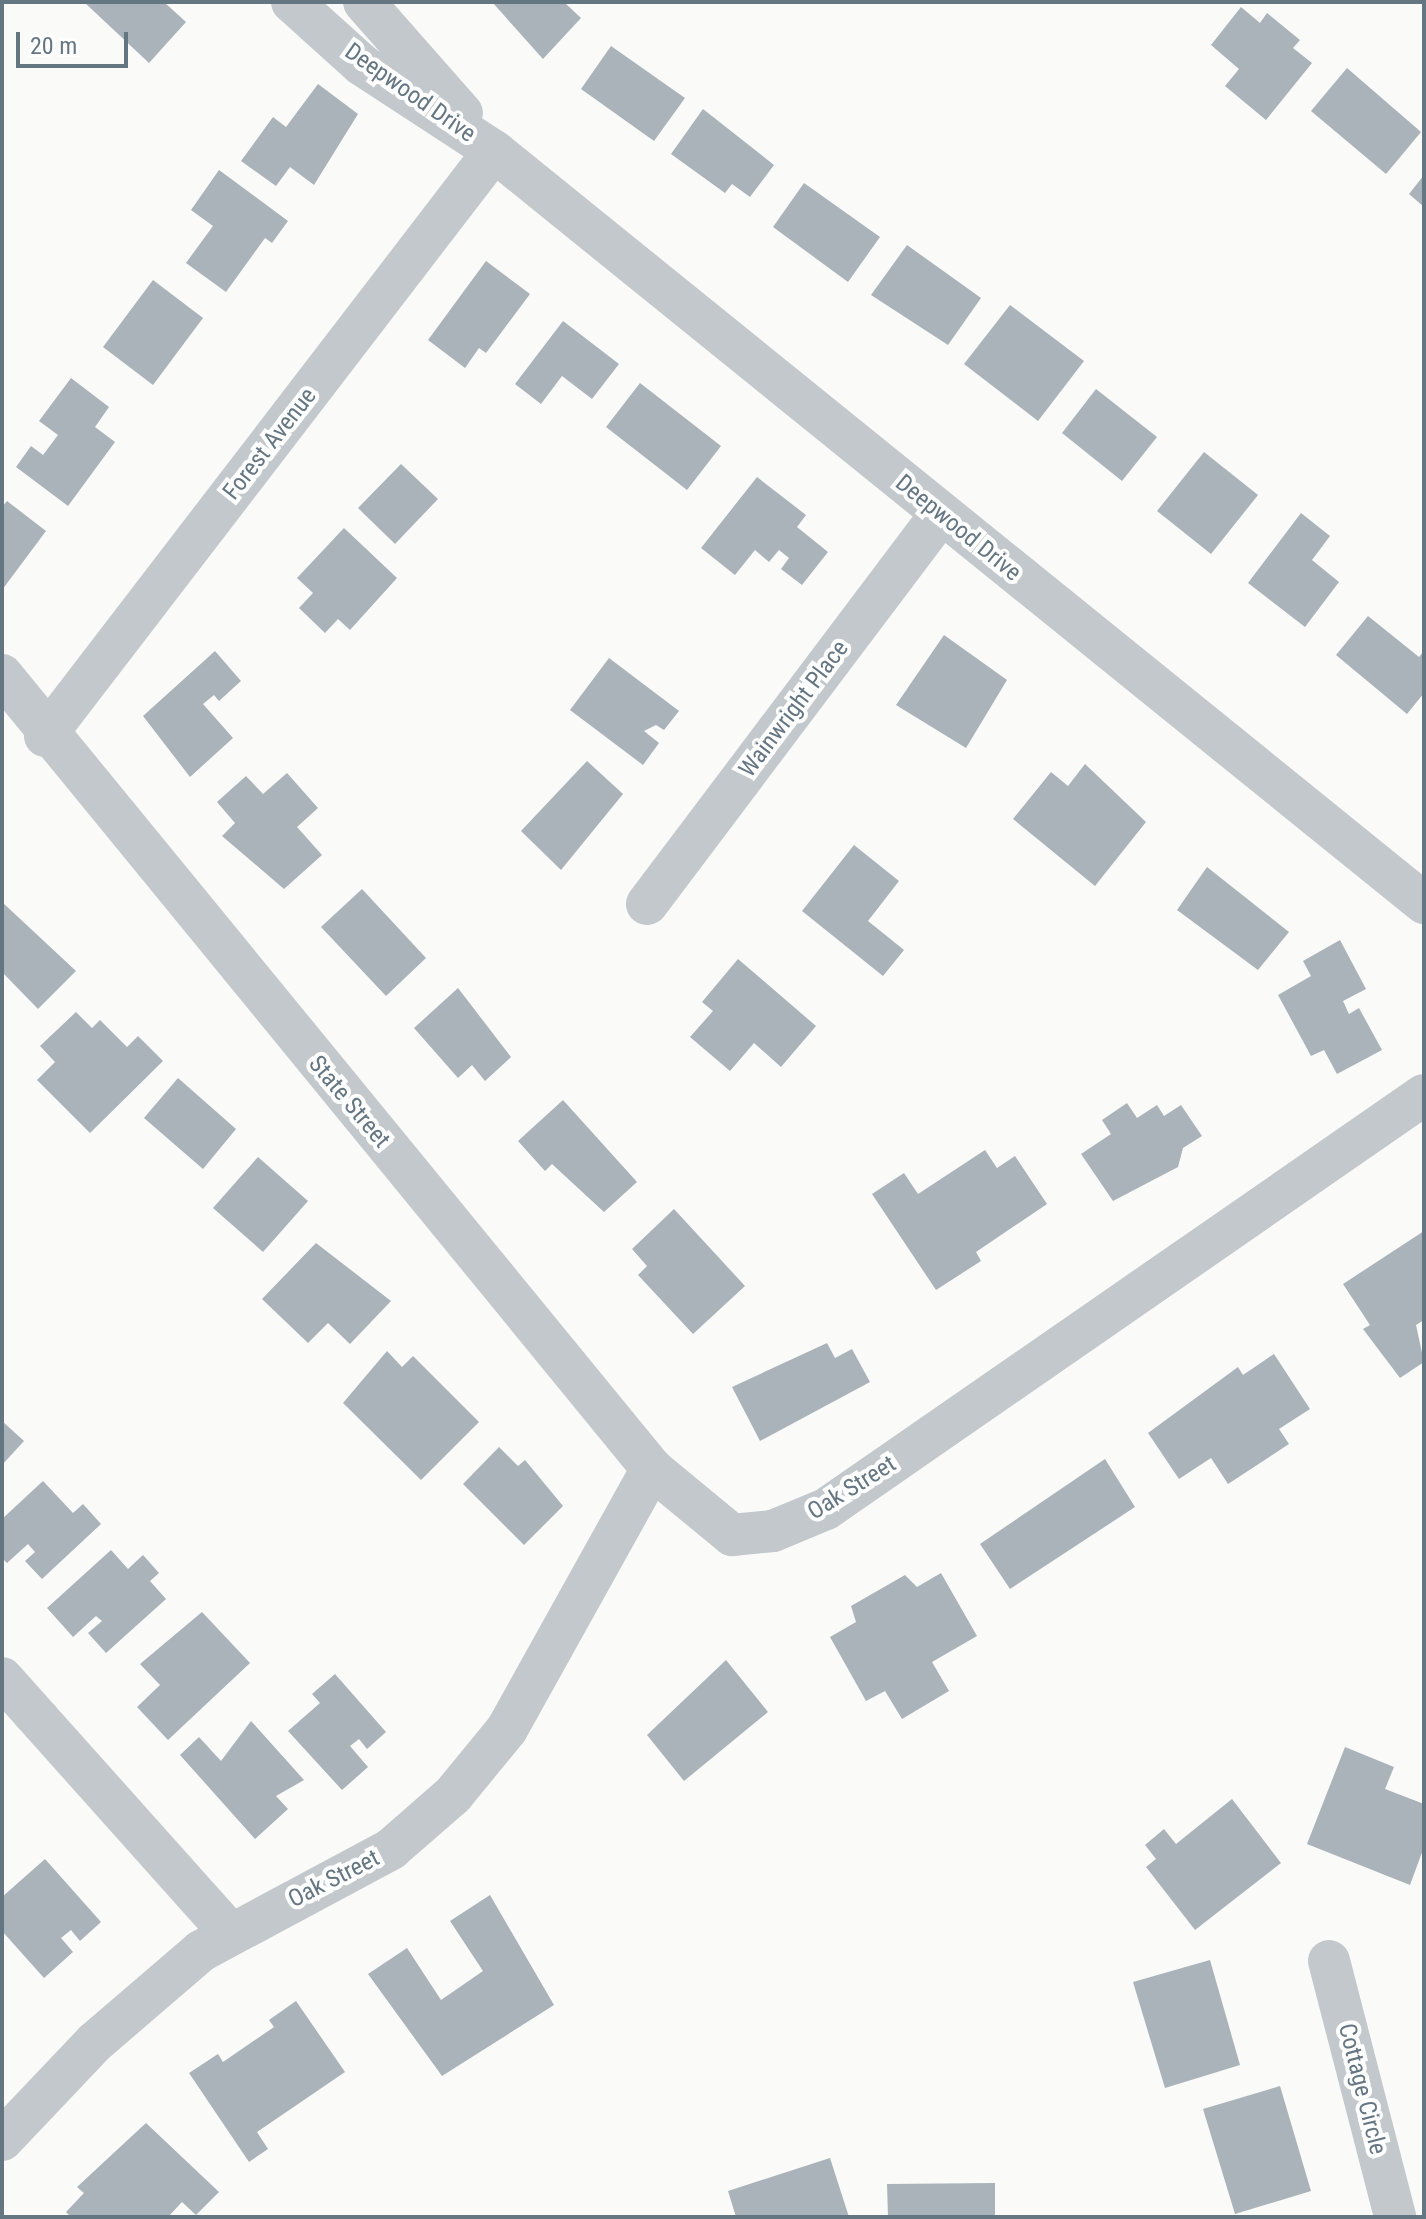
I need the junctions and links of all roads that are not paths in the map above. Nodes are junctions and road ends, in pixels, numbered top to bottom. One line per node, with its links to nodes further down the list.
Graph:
1 (292, 2): 3 (street, Deepwood Drive)
2 (364, 2): 3 (street, Deepwood Drive)
3 (494, 151): 4 (street, Deepwood Drive); 7 (street, Forest Avenue)
4 (941, 514): 8 (street, Deepwood Drive); 9 (street, Wainwright Place)
5 (2, 675): 7 (street, State Street)
6 (2, 716): 7 (street, State Street)
7 (45, 736): 11 (street, State Street)
8 (1424, 903)
9 (647, 904)
10 (1424, 1095): 11 (street, Oak Street)
11 (652, 1469): 13 (street, Oak Street)
12 (2, 1678): 13 (street)
13 (229, 1932): 15 (street, Oak Street)
14 (1329, 1961): 16 (street, Cottage Circle)
15 (2, 2140)
16 (1395, 2217)

